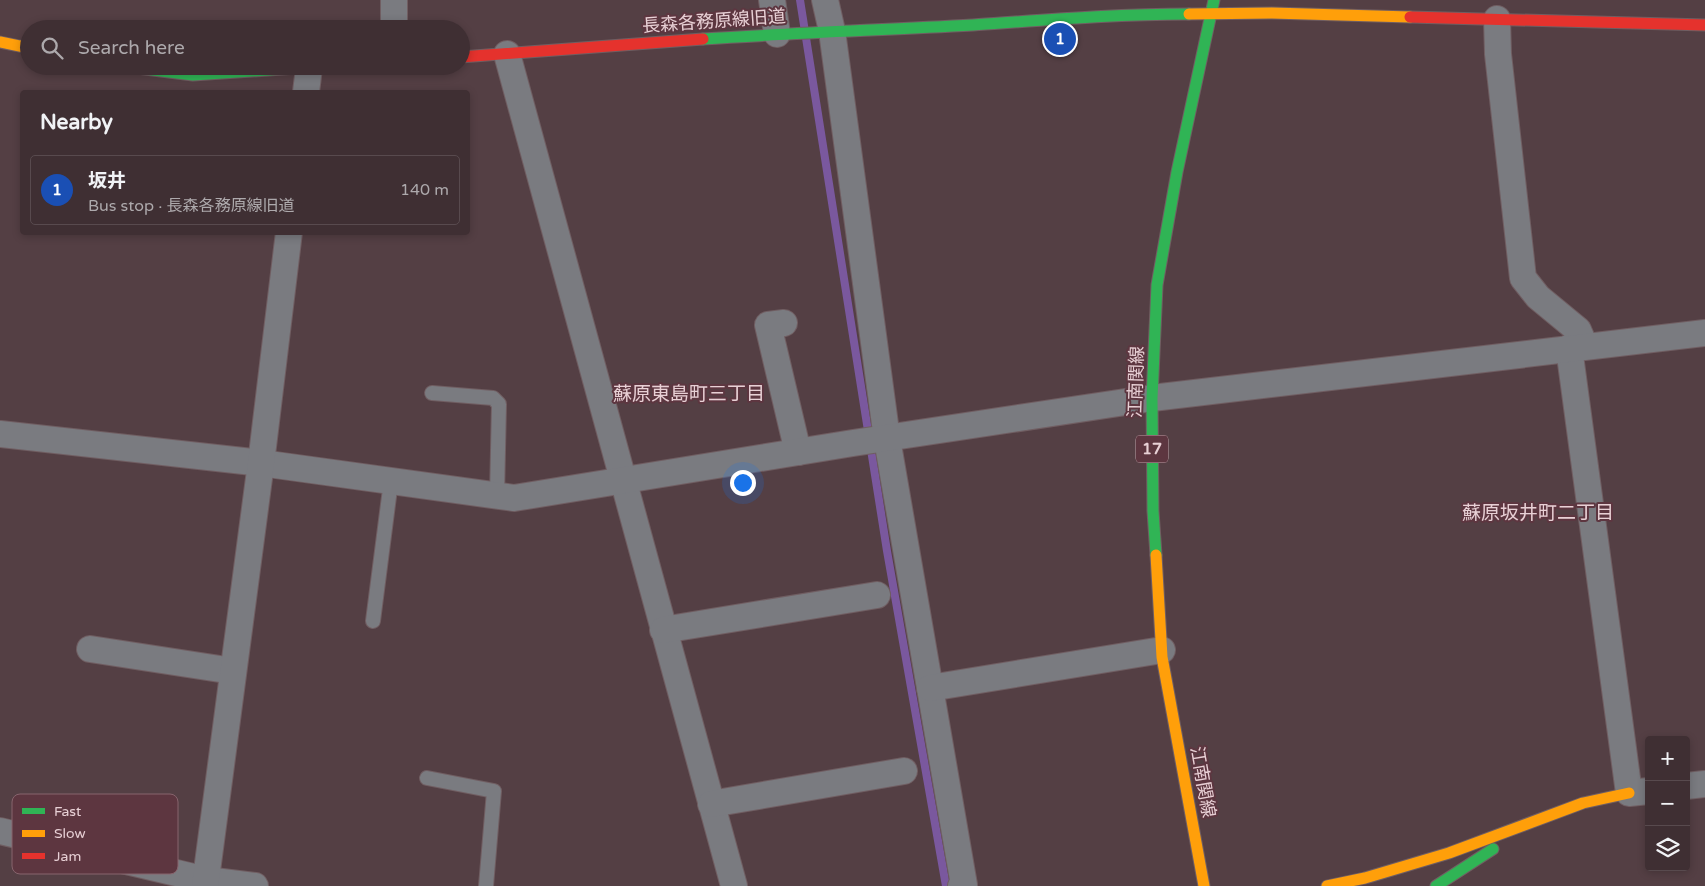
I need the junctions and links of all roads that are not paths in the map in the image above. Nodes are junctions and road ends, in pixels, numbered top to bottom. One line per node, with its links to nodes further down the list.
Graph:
1 (394, 0): 7 (street)
2 (772, 0): 10 (street)
3 (825, 0): 9 (street)
4 (1214, 0): 5 (street, 江南関線 / 17)
5 (1210, 13): 6 (street, 長森各務原線旧道); 9 (street, 長森各務原線旧道); 22 (street, 江南関線 / 17)
6 (1497, 19): 8 (street, 長森各務原線旧道); 20 (street)
7 (394, 20)
8 (1705, 26)
9 (827, 31): 10 (street, 長森各務原線旧道); 24 (street)
10 (783, 34): 13 (street, 長森各務原線旧道)
11 (0, 42): 12 (street)
12 (20, 46)
13 (507, 54): 14 (street, 長森各務原線旧道); 28 (street)
14 (470, 56)
15 (193, 75): 16 (street)
16 (314, 75)
17 (289, 235): 26 (street)
18 (784, 323): 25 (street)
19 (1705, 333): 20 (street)
20 (1577, 347): 22 (street); 41 (street)
21 (432, 393): 29 (lane)
22 (1152, 398): 24 (street); 34 (street, 江南関線 / 17)
23 (0, 434): 26 (street)
24 (884, 439): 25 (street); 36 (street)
25 (798, 452): 28 (street)
26 (261, 463): 27 (street); 35 (street)
27 (391, 481): 29 (street); 31 (lane)
28 (622, 481): 29 (street); 32 (street)
29 (497, 496)
30 (877, 594): 32 (street)
31 (374, 621)
32 (663, 630): 42 (street)
33 (90, 649): 35 (street)
34 (1162, 650): 36 (street); 50 (street, 江南関線 / 17)
35 (233, 671): 45 (street)
36 (930, 688): 49 (street)
37 (904, 771): 42 (street)
38 (427, 778): 47 (lane)
39 (1705, 784): 40 (street)
40 (1690, 786)
41 (1639, 792): 43 (street)
42 (711, 804): 48 (street)
43 (1536, 820): 51 (street); 52 (street)
44 (170, 874): 45 (street)
45 (205, 883): 46 (street)
46 (255, 886)
47 (486, 886)
48 (734, 886)
49 (963, 886)
50 (1204, 886)
51 (1327, 886)
52 (1436, 886)

